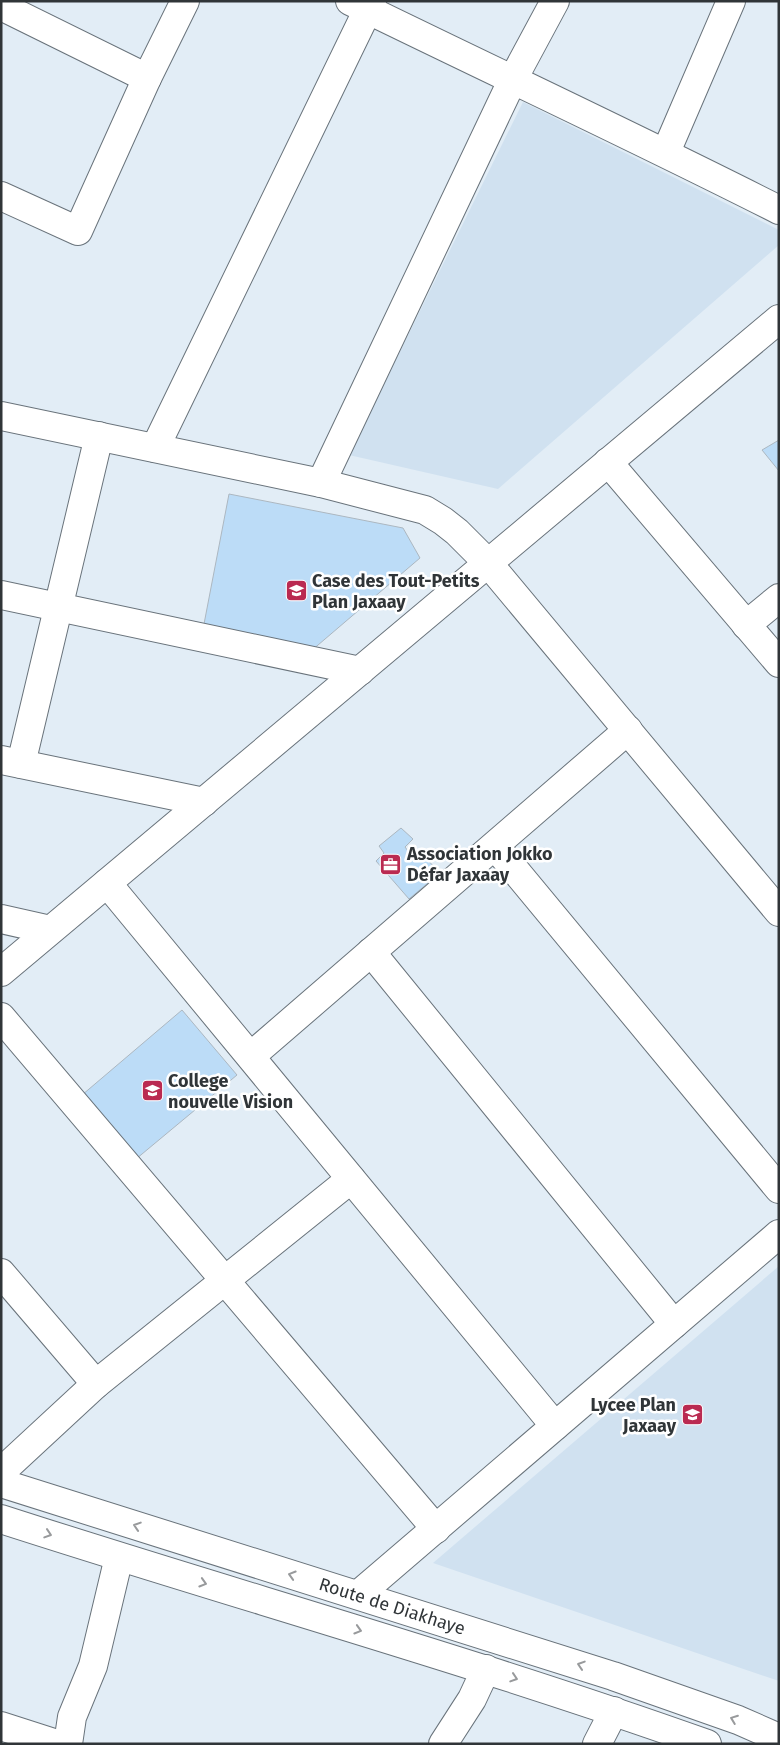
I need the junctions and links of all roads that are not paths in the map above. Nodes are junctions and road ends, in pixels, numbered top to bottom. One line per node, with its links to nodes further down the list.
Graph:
1 (185, 1): 6 (street)
2 (555, 1): 7 (street)
3 (731, 1): 8 (street)
4 (363, 4): 7 (street); 14 (street)
5 (2, 6): 6 (street)
6 (147, 78): 9 (street)
7 (512, 81): 8 (street); 16 (street)
8 (666, 152): 10 (street)
9 (1, 196)
10 (779, 210)
11 (779, 319): 15 (street)
12 (1, 416): 13 (street)
13 (99, 436): 14 (street); 20 (street)
14 (155, 448): 16 (street)
15 (608, 462): 17 (street); 21 (street)
16 (321, 483): 17 (street)
17 (488, 563): 23 (street); 24 (street)
18 (1, 595): 20 (street)
19 (779, 598): 21 (street)
20 (58, 607): 23 (street); 25 (street)
21 (746, 625): 22 (street)
22 (779, 663)
23 (360, 671): 26 (street)
24 (628, 730): 27 (street); 29 (street)
25 (11, 762): 26 (street)
26 (204, 802): 28 (street)
27 (494, 846): 32 (street); 37 (street)
28 (107, 883): 31 (street); 35 (street)
29 (779, 912)
30 (1, 919): 31 (street)
31 (50, 930): 33 (street)
32 (371, 952): 35 (street); 41 (street)
33 (1, 972)
34 (1, 1017): 40 (street)
35 (251, 1056): 36 (street)
36 (351, 1179): 40 (street); 43 (street)
37 (779, 1189)
38 (779, 1234): 41 (street)
39 (1, 1273): 42 (street)
40 (225, 1281): 42 (street); 47 (street)
41 (674, 1324): 43 (street)
42 (96, 1384): 44 (street)
43 (555, 1426): 47 (street)
44 (1, 1472)
45 (1, 1483): 49 (street, Route de Diakhaye, one-way to 45)
46 (1, 1520): 48 (street, Route de Diakhaye, one-way to 48)
47 (436, 1529): 49 (street)
48 (119, 1557): 50 (street, Route de Diakhaye, one-way to 50); 55 (street)
49 (358, 1595): 53 (street, Route de Diakhaye, one-way to 49)
50 (486, 1669): 51 (street, Route de Diakhaye, one-way to 51); 56 (street)
51 (614, 1711): 57 (street); 58 (street, Route de Diakhaye)
52 (1, 1726): 54 (street)
53 (779, 1738)
54 (57, 1744)
55 (68, 1744)
56 (443, 1744)
57 (597, 1744)
58 (707, 1744)

